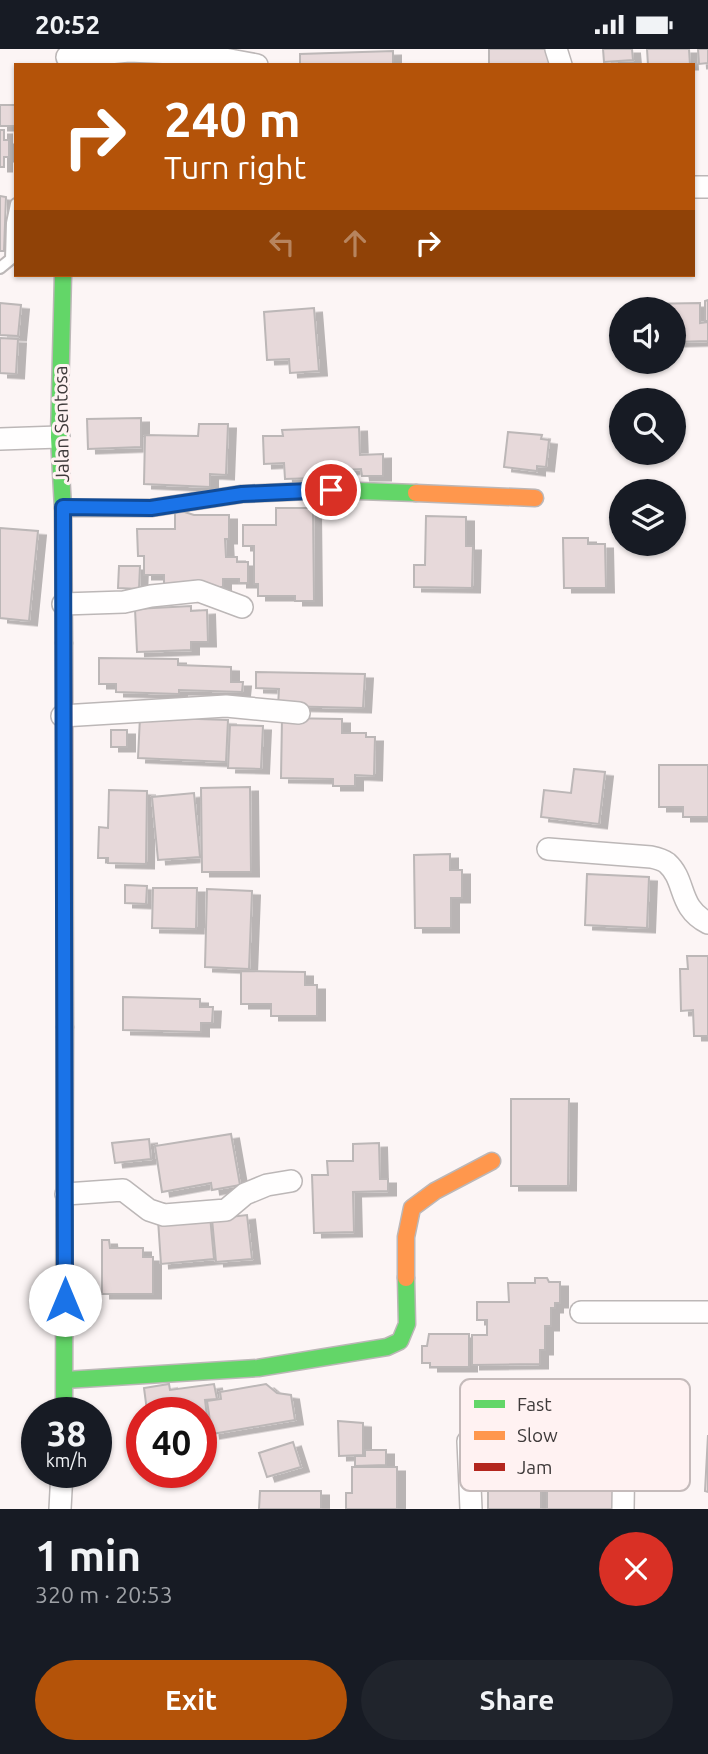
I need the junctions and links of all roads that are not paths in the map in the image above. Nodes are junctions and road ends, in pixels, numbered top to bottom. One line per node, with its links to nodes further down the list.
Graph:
1 (67, 57): 2 (street)
2 (246, 63)
3 (14, 214): 4 (lane)
4 (0, 268)
5 (63, 277): 6 (street, Jalan Sentosa)
6 (59, 437): 7 (street); 9 (street, Jalan Sentosa)
7 (0, 439)
8 (535, 498): 9 (street)
9 (63, 507): 10 (street, Jalan Sentosa)
10 (63, 604): 11 (street); 13 (street, Jalan Sentosa)
11 (242, 607)
12 (299, 713): 13 (street)
13 (62, 716): 18 (street, Jalan Sentosa)
14 (548, 849): 15 (street)
15 (708, 923)
16 (492, 1161): 21 (street)
17 (291, 1181): 18 (street)
18 (66, 1194): 21 (street, Jalan Sentosa)
19 (581, 1312): 20 (street)
20 (708, 1312)
21 (65, 1380): 22 (street, Jalan Sentosa)
22 (64, 1397)
23 (61, 1488): 26 (street)
24 (470, 1491): 27 (street)
25 (624, 1491): 28 (street)
26 (60, 1509)
27 (471, 1509)
28 (624, 1509)

